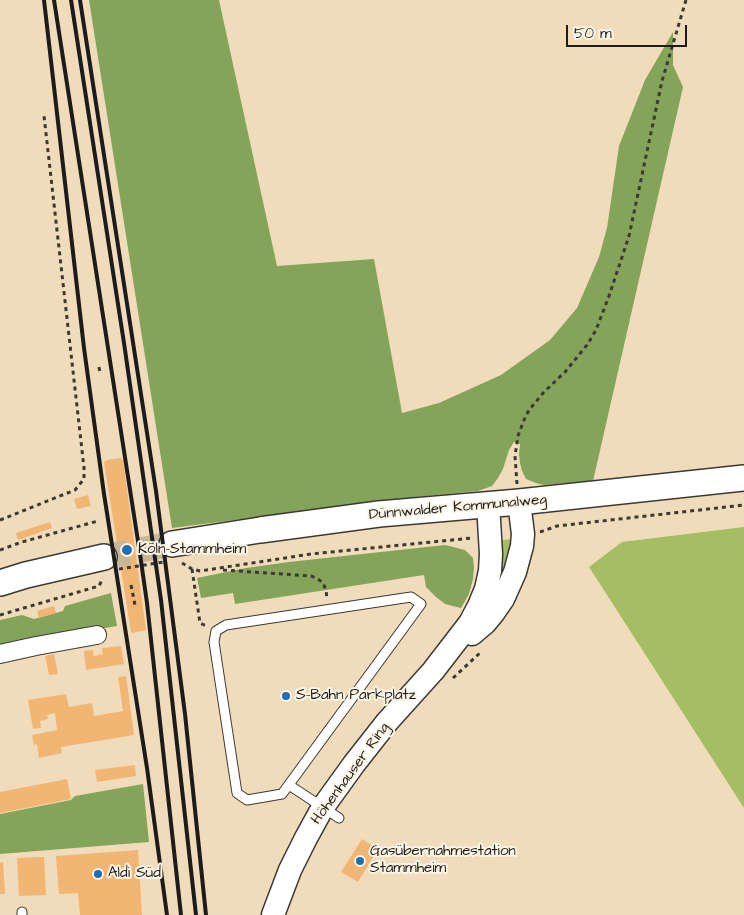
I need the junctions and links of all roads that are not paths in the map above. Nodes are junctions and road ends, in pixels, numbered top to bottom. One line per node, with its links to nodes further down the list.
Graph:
1 (744, 478): 2 (main road, Dünnwalder Kommunalweg)
2 (519, 502): 3 (main road, Dünnwalder Kommunalweg); 9 (street, Höhenhauser Ring)
3 (488, 504): 4 (main road, Dünnwalder Kommunalweg); 9 (street, Höhenhauser Ring)
4 (174, 555)
5 (106, 568): 6 (main road)
6 (0, 583)
7 (98, 635): 8 (street)
8 (0, 654)
9 (440, 677): 11 (street, Höhenhauser Ring)
10 (289, 785): 10 (lane); 11 (lane)
11 (331, 813): 12 (street, Höhenhauser Ring)
12 (273, 915)

